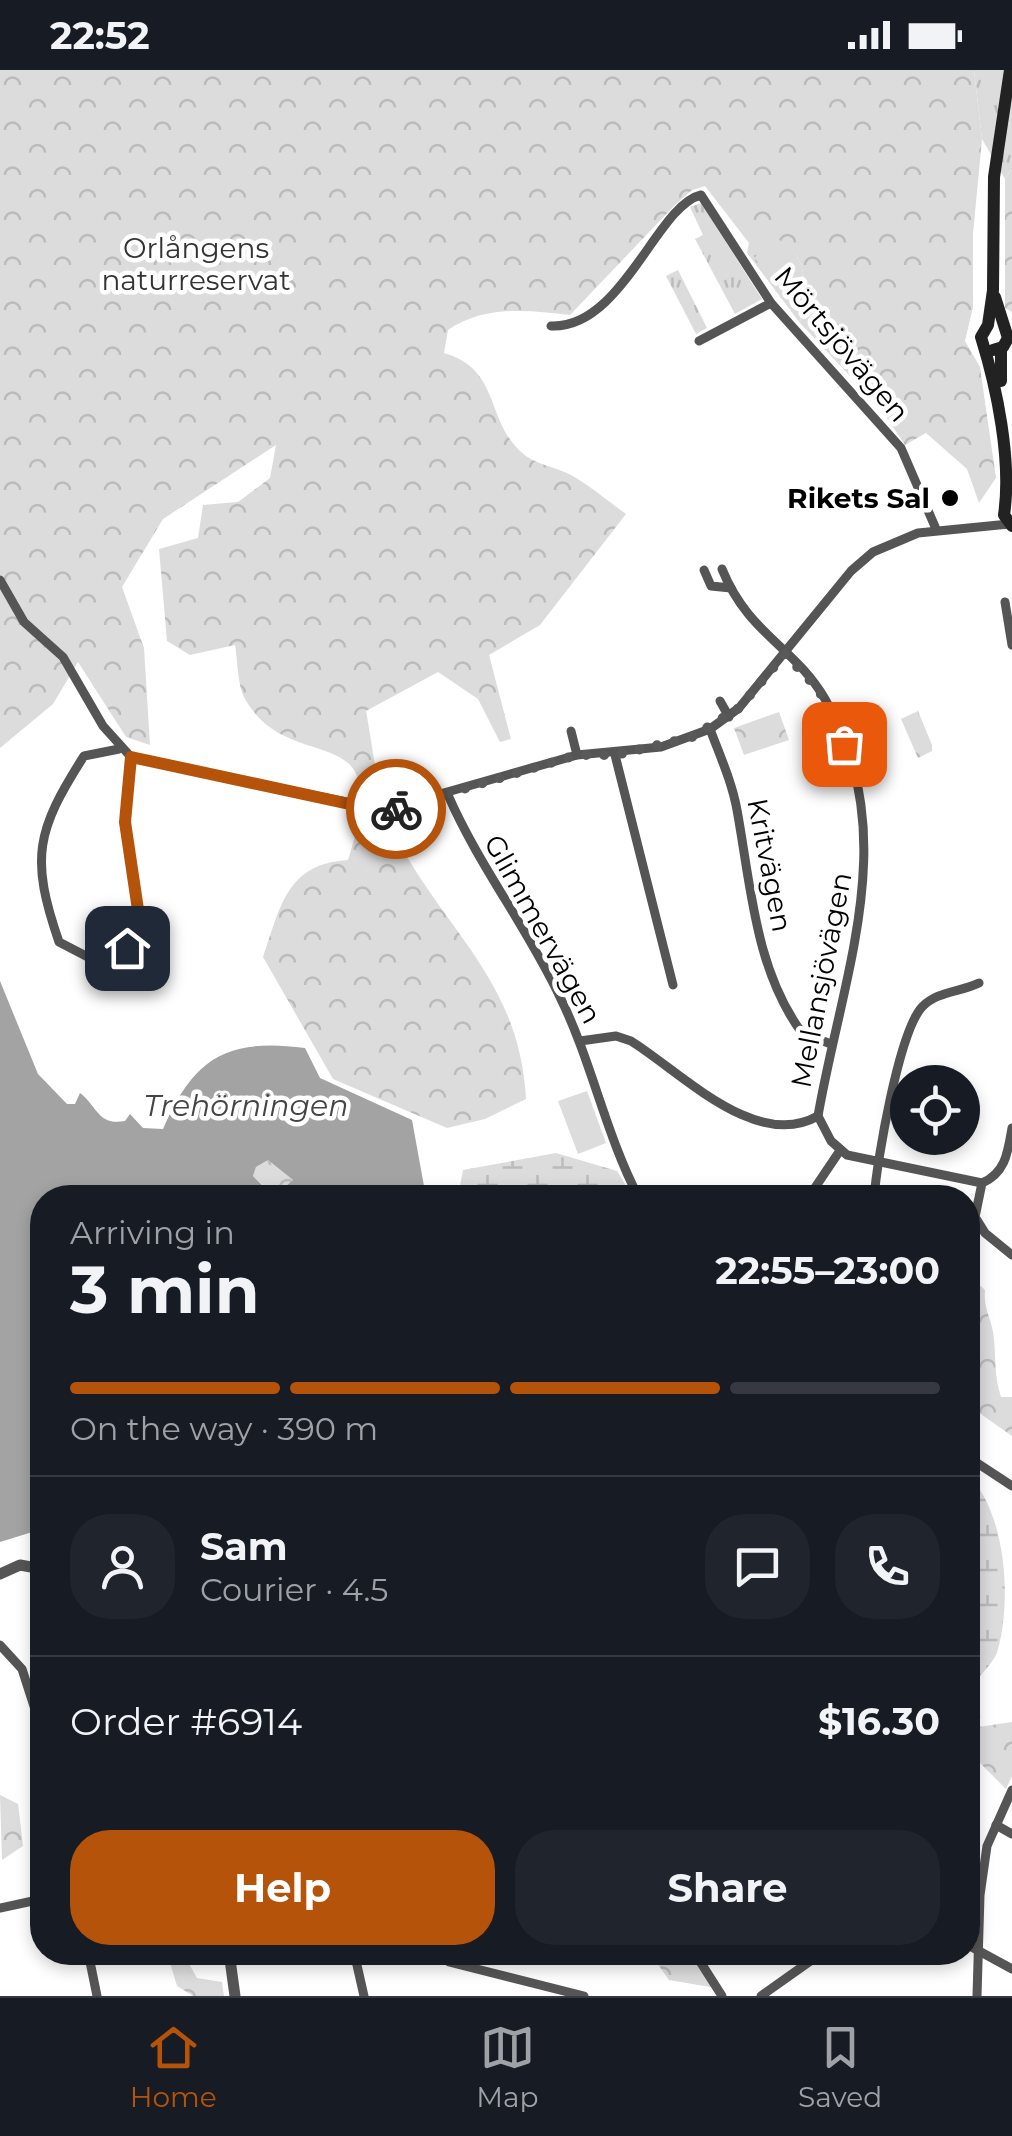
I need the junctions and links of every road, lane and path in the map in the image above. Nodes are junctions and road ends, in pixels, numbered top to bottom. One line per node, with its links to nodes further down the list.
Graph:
1 (1010, 70): 4 (main road)
2 (772, 302): 3 (street, Mörtsjövägen); 5 (street); 8 (street, Mörtsjövägen)
3 (551, 326)
4 (1001, 337): 6 (main road); 7 (main road)
5 (699, 340)
6 (1012, 464)
7 (1009, 514): 8 (street)
8 (936, 529): 15 (street)
9 (722, 569): 12 (street, Mellansjövägen)
10 (704, 570): 12 (street, Mellansjövägen)
11 (0, 580): 20 (street)
12 (731, 588): 15 (street, Mellansjövägen)
13 (1005, 602): 14 (street)
14 (1012, 645)
15 (785, 654): 17 (street); 28 (street, Mellansjövägen)
16 (720, 701): 17 (street)
17 (728, 717): 18 (street)
18 (710, 729): 22 (street); 28 (street, Kritvägen)
19 (571, 731): 21 (street)
20 (119, 748): 23 (street); 23 (street)
21 (577, 755): 22 (street); 24 (street)
22 (616, 755): 26 (street)
23 (131, 757): 24 (street)
24 (448, 795): 27 (street, Glimmervägen)
25 (979, 983): 32 (street)
26 (673, 985)
27 (580, 1041): 29 (street); 34 (street, Glimmervägen)
28 (831, 1044): 29 (street, Mellansjövägen)
29 (818, 1116): 31 (street, Mellansjövägen)
30 (1012, 1128): 33 (street)
31 (839, 1152): 32 (street); 35 (street)
32 (877, 1162): 33 (street); 36 (street)
33 (982, 1182): 37 (street)
34 (632, 1185)
35 (817, 1185)
36 (875, 1185)
37 (980, 1192)
38 (980, 1224): 39 (street)
39 (1012, 1255)
40 (980, 1465): 41 (street)
41 (1012, 1486)
42 (30, 1567): 43 (street)
43 (0, 1574)
44 (0, 1645): 45 (street)
45 (30, 1693)
46 (1012, 1790): 47 (street)
47 (996, 1824): 48 (street); 49 (street)
48 (1012, 1834)
49 (980, 1895)
50 (30, 1902): 51 (street)
51 (0, 1908)
52 (980, 1952): 60 (street)
53 (91, 1965): 62 (street)
54 (231, 1965): 63 (street)
55 (357, 1965): 64 (street)
56 (473, 1965): 61 (street)
57 (702, 1965): 67 (street)
58 (804, 1965): 68 (street)
59 (978, 1965): 69 (street)
60 (1012, 1969)
61 (542, 1984): 65 (street); 66 (street)
62 (97, 1996)
63 (235, 1996)
64 (364, 1996)
65 (541, 1996)
66 (584, 1996)
67 (722, 1996)
68 (761, 1996)
69 (977, 1996)

